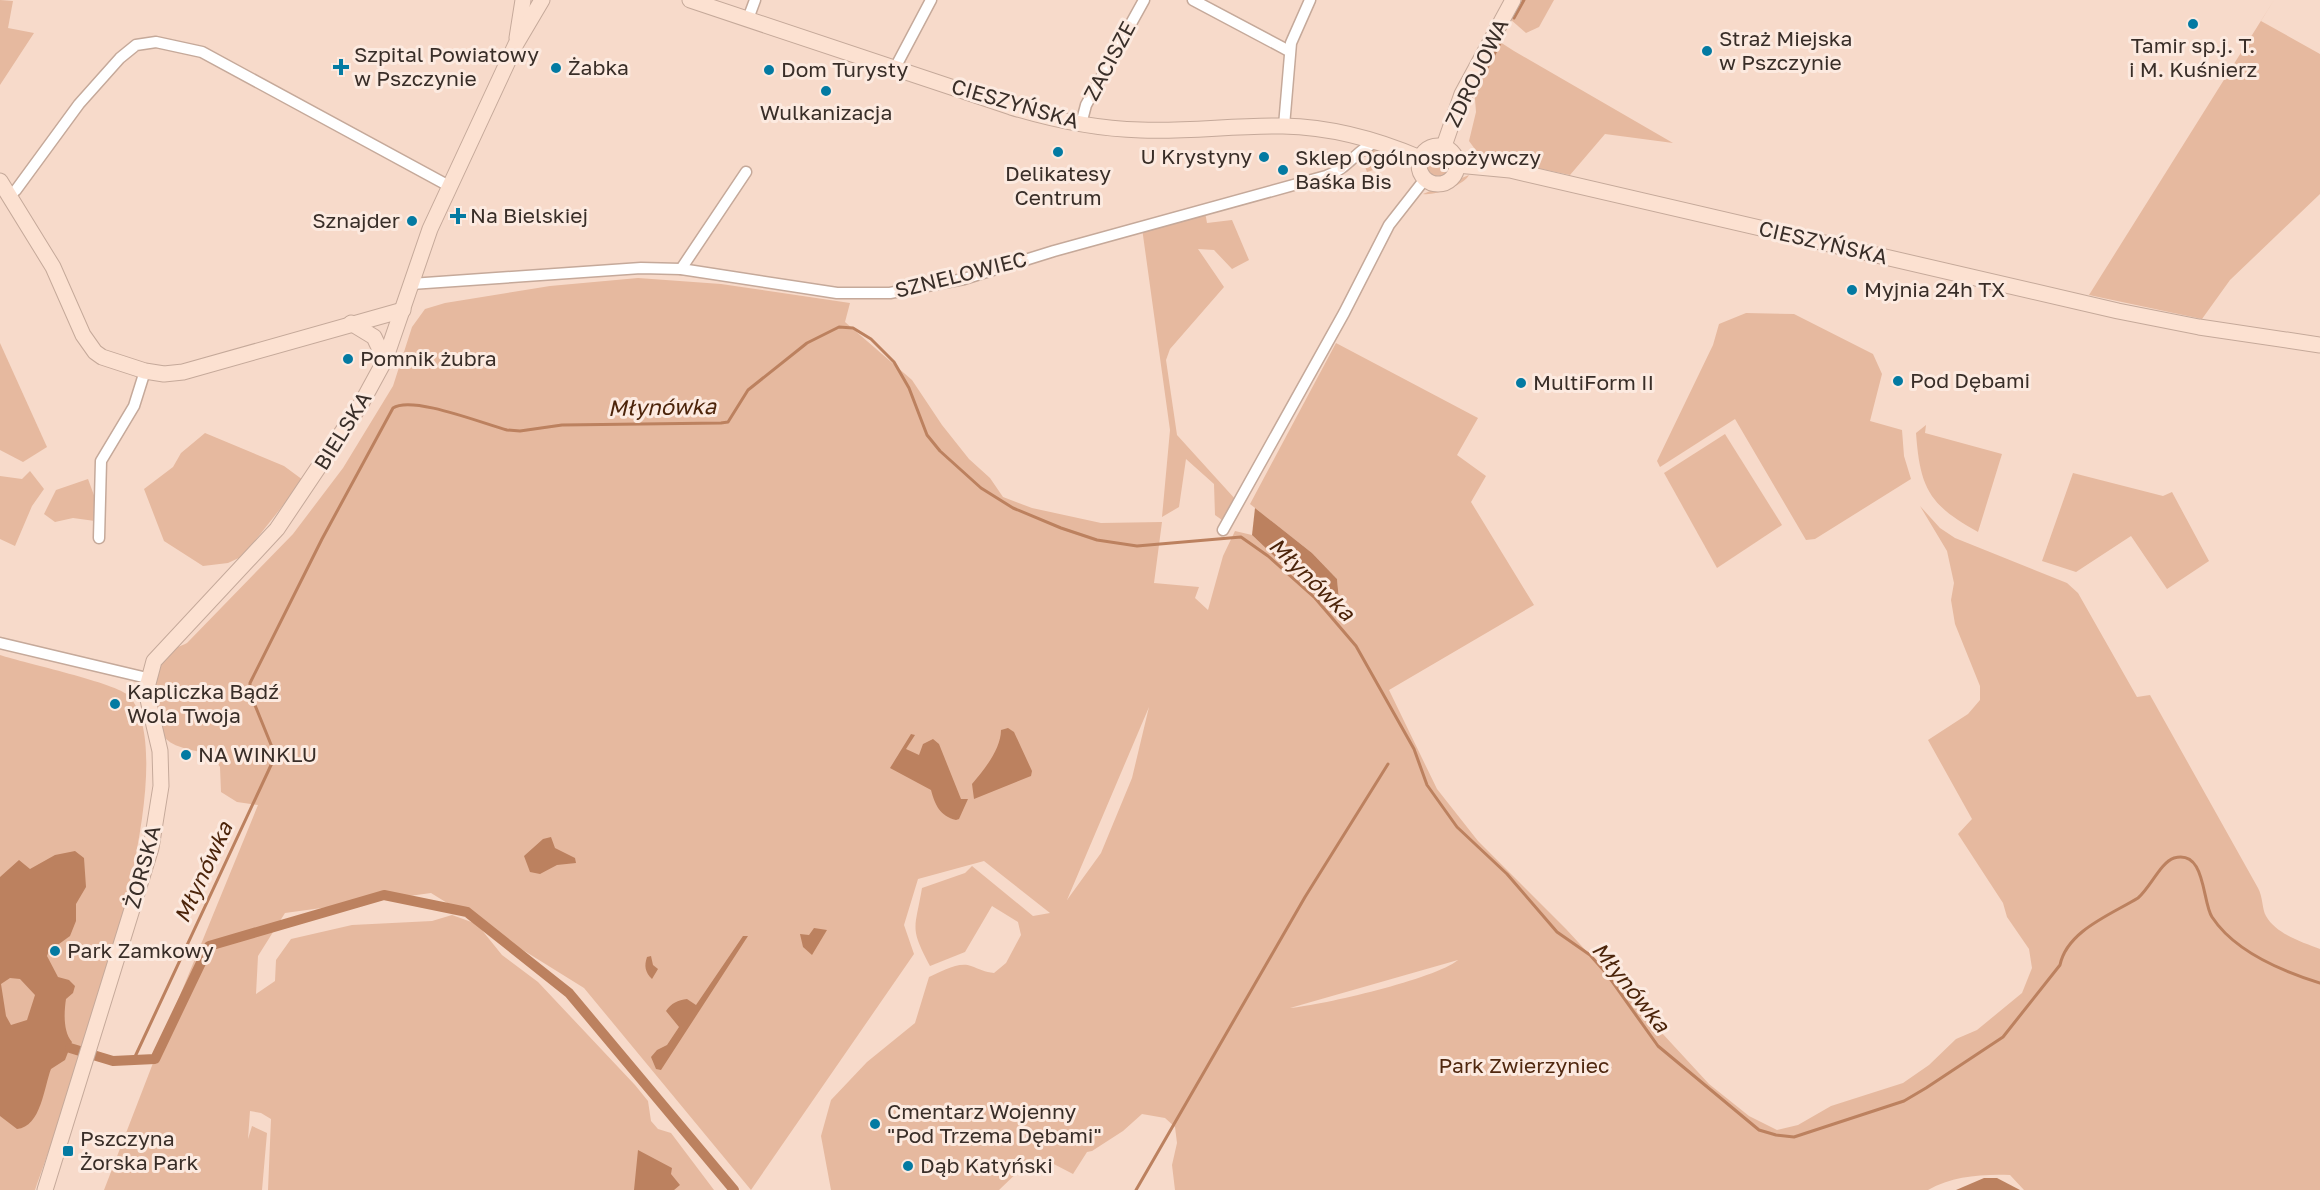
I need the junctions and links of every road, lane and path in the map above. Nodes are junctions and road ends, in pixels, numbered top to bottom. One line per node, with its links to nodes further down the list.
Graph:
1 (523, 0): 11 (main road, BIELSKA)
2 (542, 0): 11 (main road, BIELSKA)
3 (690, 0): 10 (main road, CIESZYŃSKA)
4 (755, 0): 10 (street)
5 (931, 0): 13 (street)
6 (1144, 0): 14 (street, ZACISZE)
7 (1193, 0): 12 (street)
8 (1310, 0): 12 (street)
9 (1513, 0): 18 (main road, ZDROJOWA)
10 (748, 19): 13 (main road, CIESZYŃSKA)
11 (516, 44): 25 (main road, BIELSKA)
12 (1289, 51): 15 (street)
13 (895, 68): 14 (main road, CIESZYŃSKA)
14 (1081, 124): 15 (main road, CIESZYŃSKA)
15 (1284, 126): 16 (main road, CIESZYŃSKA)
16 (1344, 133): 17 (main road, CIESZYŃSKA); 19 (street)
17 (1376, 141): 19 (street, SZNELOWIEC); 20 (main road, CIESZYŃSKA)
18 (1444, 146): 20 (main road); 21 (main road)
19 (1353, 158): 27 (street, SZNELOWIEC)
20 (1420, 158): 23 (main road)
21 (1457, 165): 23 (main road); 31 (main road, CIESZYŃSKA)
22 (746, 172): 27 (street)
23 (1425, 179): 34 (street)
24 (0, 181): 26 (main road)
25 (449, 186): 26 (street); 28 (main road, BIELSKA)
26 (9, 196): 33 (main road)
27 (681, 269): 28 (street, SZNELOWIEC)
28 (411, 284): 29 (main road, BIELSKA)
29 (403, 310): 30 (main road); 32 (main road, BIELSKA)
30 (351, 323): 32 (main road); 33 (main road)
31 (2320, 345)
32 (385, 360): 37 (main road, BIELSKA)
33 (145, 371): 35 (street)
34 (1223, 530)
35 (99, 538)
36 (0, 643): 37 (street)
37 (147, 678): 38 (main road, ŻORSKA)
38 (45, 1190)

